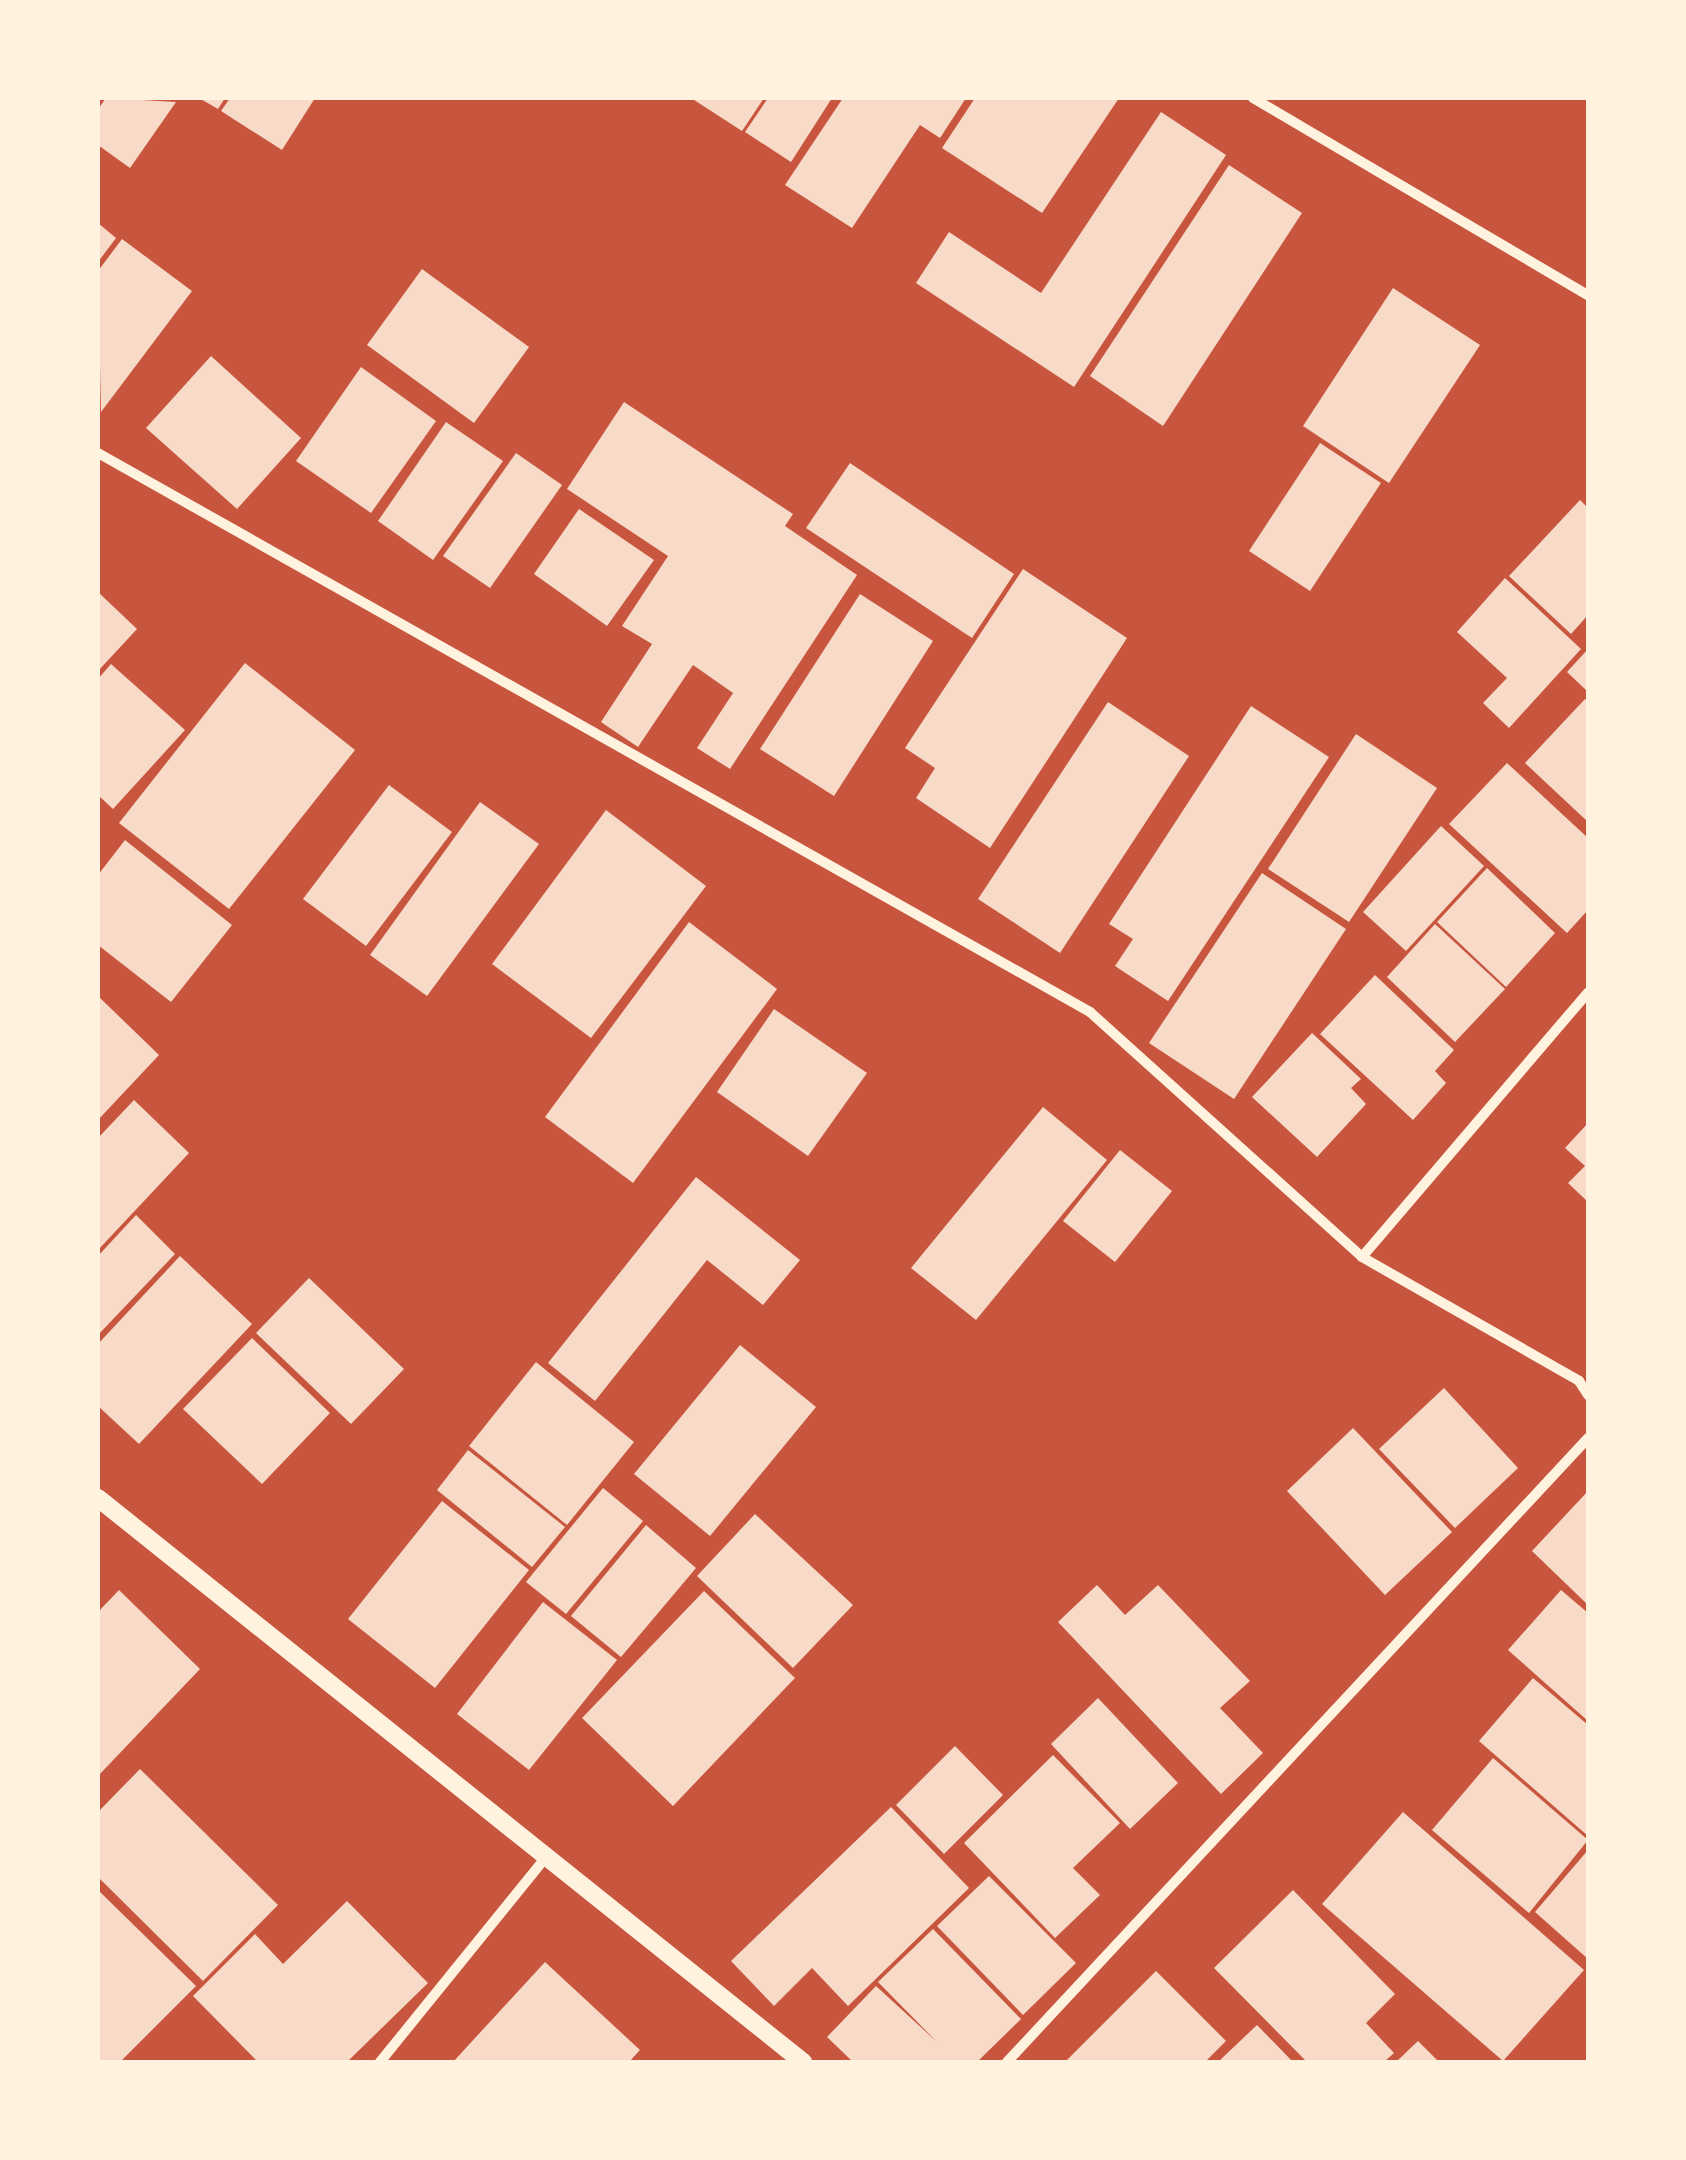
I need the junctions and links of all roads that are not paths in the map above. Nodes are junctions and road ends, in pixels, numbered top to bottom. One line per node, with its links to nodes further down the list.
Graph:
1 (1253, 98): 2 (street)
2 (1588, 295)
3 (98, 453): 5 (street)
4 (1588, 992): 5 (street)
5 (1362, 1257): 6 (street)
6 (1588, 1395)
7 (1588, 1438): 12 (street)
8 (98, 1498): 9 (street)
9 (547, 1856): 10 (street); 11 (street)
10 (380, 2062)
11 (803, 2062)
12 (1007, 2062)

